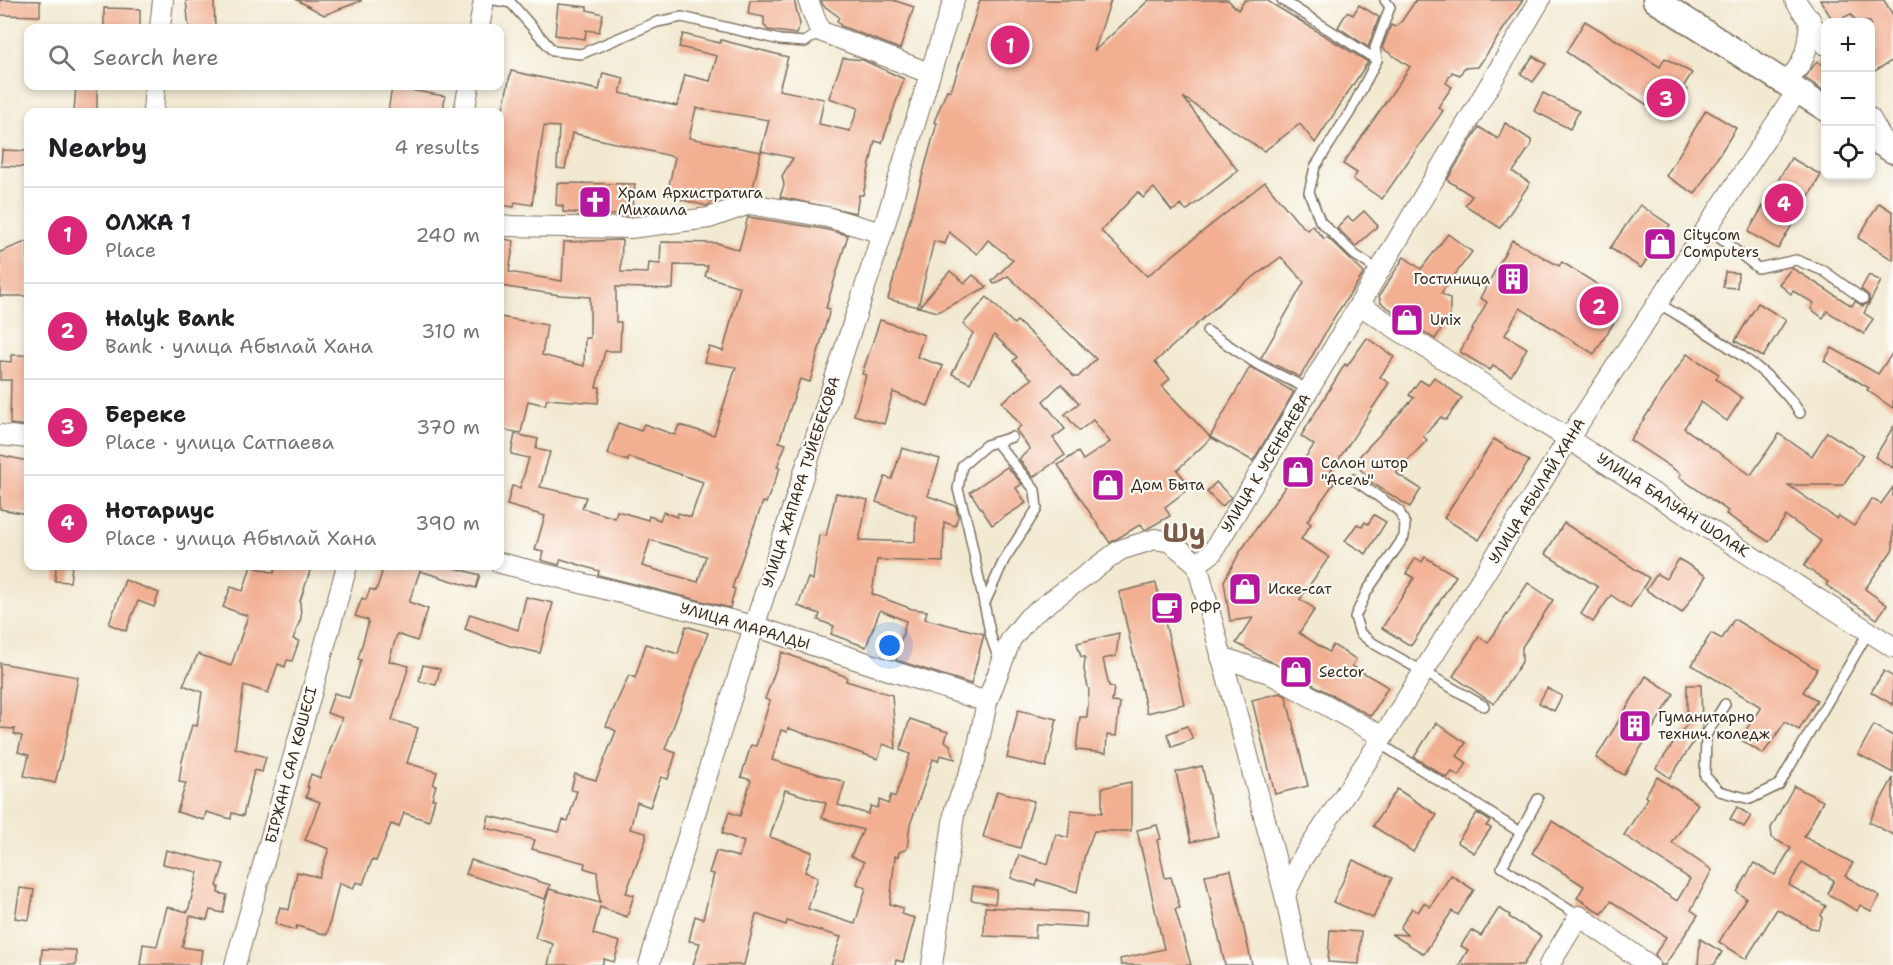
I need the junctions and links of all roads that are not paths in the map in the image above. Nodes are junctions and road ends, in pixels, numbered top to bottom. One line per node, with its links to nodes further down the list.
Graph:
1 (163, 0): 12 (street)
2 (484, 0): 13 (street)
3 (495, 0): 14 (lane)
4 (808, 0): 14 (street)
5 (954, 0): 17 (street, УЛИЦА ЖАПАРА ТУЙЕБЕКОВА)
6 (1282, 0): 16 (lane)
7 (1385, 0): 16 (lane)
8 (1540, 0): 29 (street, УЛИЦА К УСЕНБАЕВА)
9 (1655, 0): 18 (street)
10 (1795, 0): 11 (street)
11 (1810, 19): 15 (street); 18 (street, УЛИЦА АБЫЛАЙ ХАНА)
12 (160, 24)
13 (480, 24)
14 (820, 31): 17 (street)
15 (1821, 37)
16 (1377, 60): 29 (lane)
17 (929, 73): 28 (street, УЛИЦА ЖАПАРА ТУЙЕБЕКОВА)
18 (1791, 87): 21 (street); 27 (street, УЛИЦА АБЫЛАЙ ХАНА)
19 (154, 90): 22 (street)
20 (468, 90): 23 (street)
21 (1821, 106)
22 (153, 108)
23 (465, 108)
24 (1874, 126): 25 (street)
25 (1883, 145)
26 (504, 226): 28 (street)
27 (1707, 228): 30 (lane); 31 (street, УЛИЦА АБЫЛАЙ ХАНА)
28 (882, 233): 46 (street, УЛИЦА ЖАПАРА ТУЙЕБЕКОВА)
29 (1381, 272): 32 (street, УЛИЦА К УСЕНБАЕВА)
30 (1863, 299)
31 (1658, 303): 35 (lane); 39 (street, УЛИЦА АБЫЛАЙ ХАНА)
32 (1361, 306): 34 (street, УЛИЦА К УСЕНБАЕВА); 39 (street, УЛИЦА БАЛУАН ШОЛАК)
33 (1208, 331): 34 (lane)
34 (1310, 390): 43 (street, УЛИЦА К УСЕНБАЕВА)
35 (1800, 413)
36 (0, 435): 38 (street)
37 (1012, 437): 40 (lane)
38 (24, 438)
39 (1569, 438): 47 (street, УЛИЦА БАЛУАН ШОЛАК); 51 (street, УЛИЦА АБЫЛАЙ ХАНА)
40 (996, 442): 45 (lane); 45 (lane)
41 (1353, 479): 51 (lane)
42 (504, 564): 46 (street, УЛИЦА МАРАЛДЫ)
43 (1197, 564): 49 (street); 50 (street)
44 (346, 570): 60 (street, БІРЖАН САЛ КӨШЕСІ)
45 (984, 605): 50 (lane)
46 (754, 626): 52 (street, УЛИЦА МАРАЛДЫ); 61 (street, УЛИЦА ЖАПАРА ТУЙЕБЕКОВА)
47 (1869, 632): 48 (street, УЛИЦА БАЛУАН ШОЛАК); 53 (lane)
48 (1893, 647)
49 (1221, 657): 55 (street); 58 (street)
50 (1000, 665): 52 (street)
51 (1424, 671): 54 (lane); 55 (street, УЛИЦА АБЫЛАЙ ХАНА)
52 (987, 702): 62 (street)
53 (1725, 704)
54 (1484, 706)
55 (1381, 740): 57 (lane); 58 (street, УЛИЦА АБЫЛАЙ ХАНА)
56 (1538, 799): 57 (lane)
57 (1520, 832): 59 (lane)
58 (1285, 895): 63 (street)
59 (1579, 916): 64 (street); 65 (street)
60 (235, 965)
61 (649, 965)
62 (932, 965)
63 (1299, 965)
64 (1549, 965)
65 (1649, 965)

